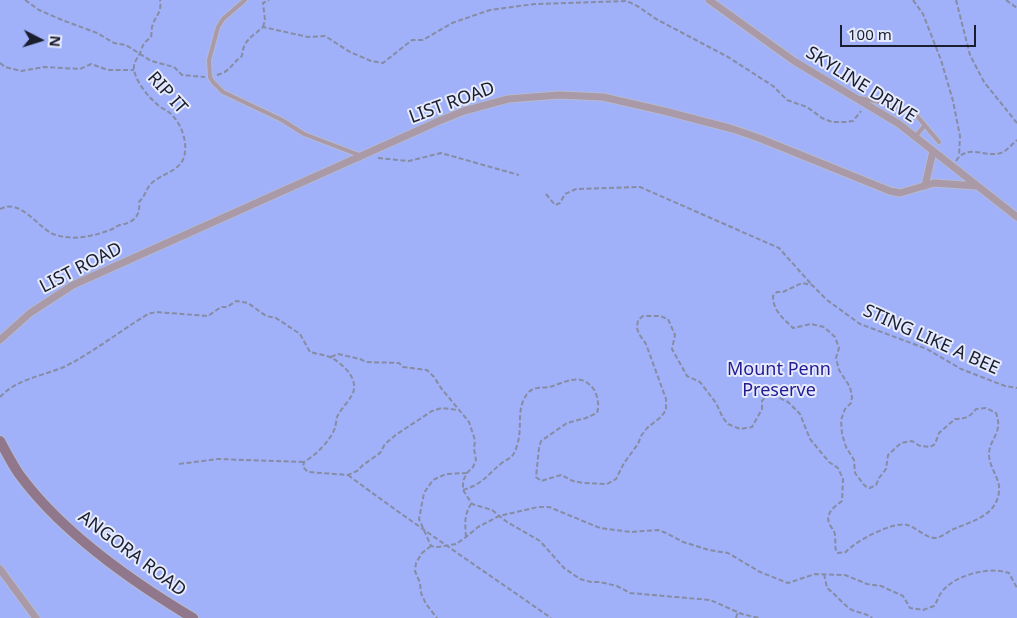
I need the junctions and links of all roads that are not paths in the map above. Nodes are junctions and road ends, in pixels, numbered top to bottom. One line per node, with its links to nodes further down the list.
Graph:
1 (245, 0): 8 (lane)
2 (709, 0): 3 (street, SKYLINE DRIVE)
3 (855, 97): 4 (lane); 5 (street, SKYLINE DRIVE)
4 (925, 125): 5 (lane); 6 (lane)
5 (915, 137): 7 (street, SKYLINE DRIVE)
6 (939, 142)
7 (932, 151): 9 (street); 10 (street, SKYLINE DRIVE)
8 (361, 156): 9 (street, LIST ROAD); 12 (street, LIST ROAD)
9 (925, 186): 10 (street, LIST ROAD)
10 (977, 186): 11 (street, SKYLINE DRIVE)
11 (1017, 217)
12 (0, 340)
13 (0, 441): 16 (street, ANGORA ROAD)
14 (0, 569): 15 (street)
15 (36, 618)
16 (193, 618)

